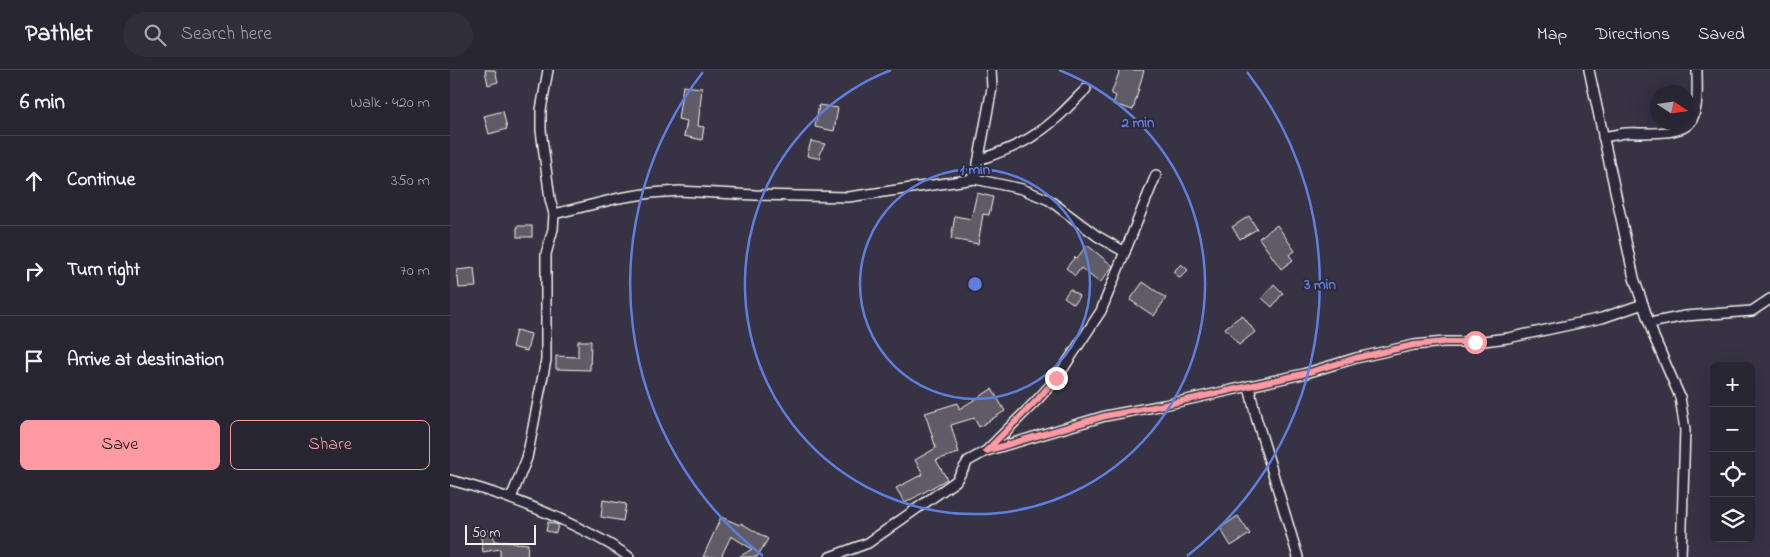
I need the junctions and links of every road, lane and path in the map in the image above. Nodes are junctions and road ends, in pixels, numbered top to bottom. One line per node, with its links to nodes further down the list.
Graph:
1 (548, 70): 10 (street)
2 (991, 70): 7 (street)
3 (1589, 70): 6 (street)
4 (1697, 70): 6 (street)
5 (1086, 89): 7 (street)
6 (1603, 137): 13 (street)
7 (978, 160): 9 (street)
8 (1156, 175): 11 (street)
9 (975, 179): 10 (street); 11 (street)
10 (554, 214): 18 (street)
11 (1125, 252): 16 (street)
12 (1770, 299): 14 (street)
13 (1643, 304): 14 (street); 15 (street)
14 (1650, 323): 22 (street)
15 (1249, 386): 16 (street); 21 (street)
16 (986, 451): 20 (street)
17 (450, 480): 18 (street)
18 (511, 498): 19 (street)
19 (629, 557)
20 (830, 557)
21 (1298, 557)
22 (1680, 557)

